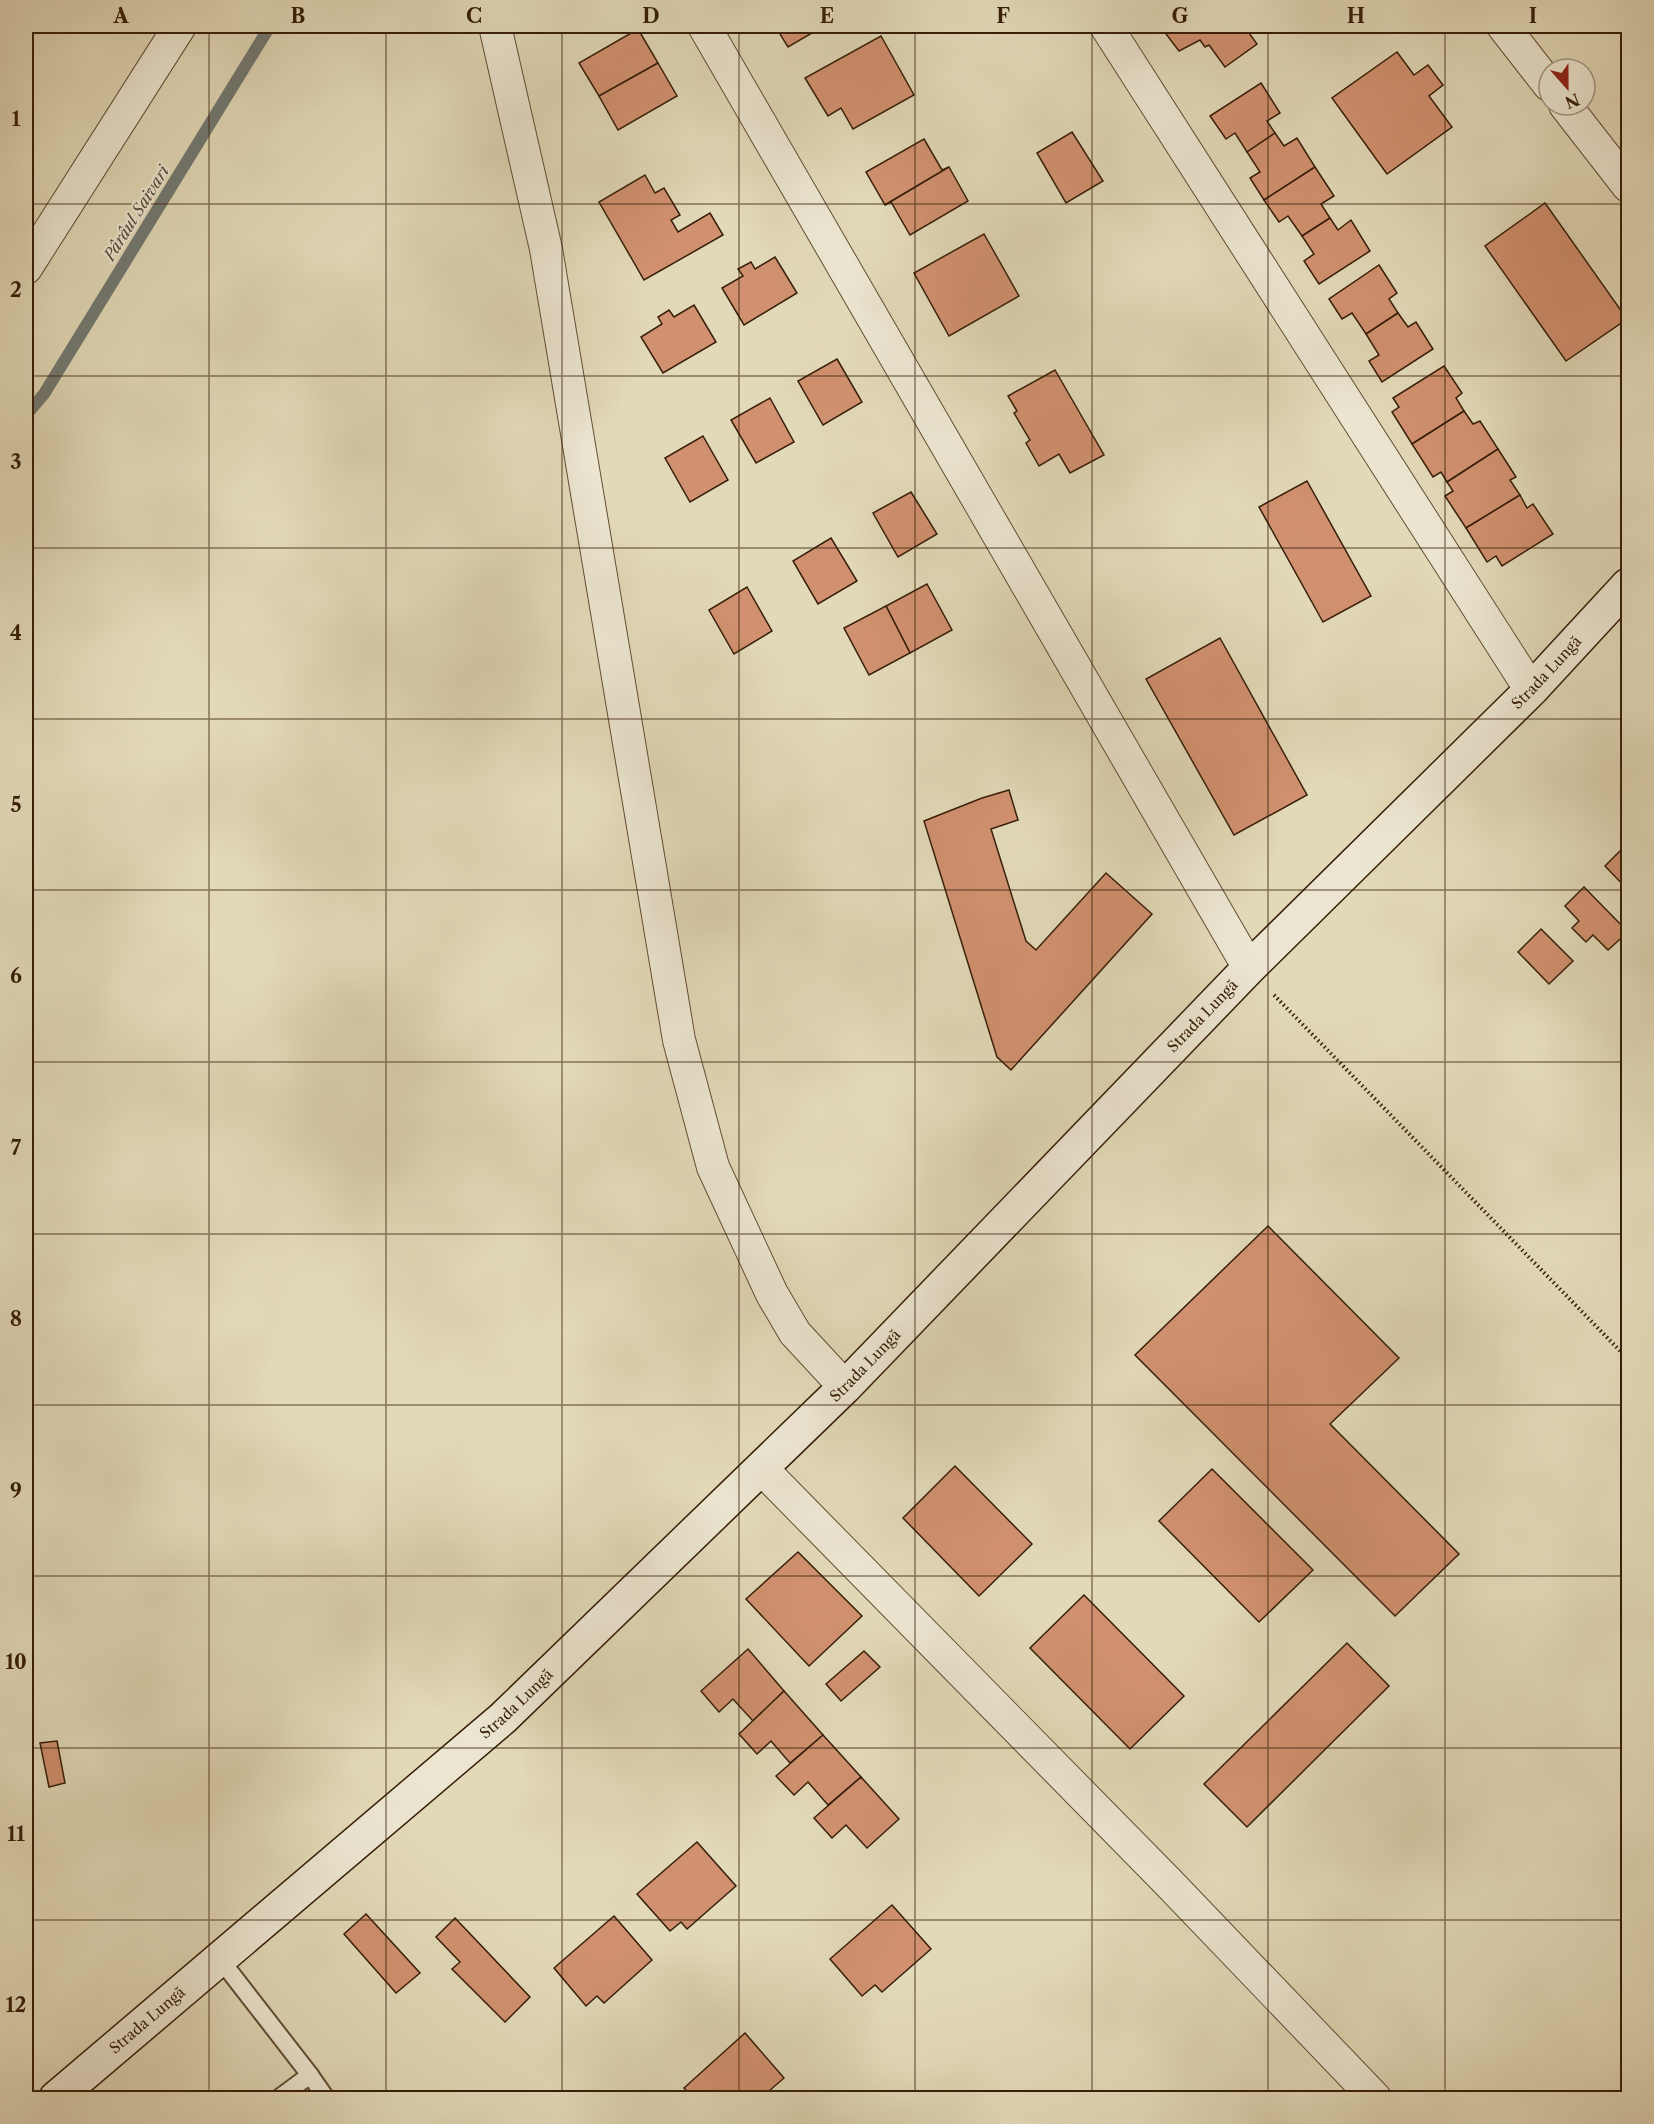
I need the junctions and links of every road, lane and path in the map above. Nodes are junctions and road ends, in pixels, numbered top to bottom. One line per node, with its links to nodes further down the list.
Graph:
1 (180, 26): 9 (street)
2 (495, 26): 14 (street)
3 (704, 26): 12 (street)
4 (1106, 26): 11 (street)
5 (1503, 26): 6 (street)
6 (1537, 70)
7 (1574, 117): 8 (street)
8 (1629, 186)
9 (26, 268)
10 (1629, 585): 11 (main road, Strada Lungă)
11 (1531, 690): 12 (main road, Strada Lungă)
12 (1249, 968): 13 (path); 14 (main road, Strada Lungă)
13 (1629, 1359)
14 (845, 1387): 15 (main road, Strada Lungă)
15 (761, 1468): 16 (main road, Strada Lungă); 21 (street)
16 (220, 1959): 17 (lane); 18 (main road, Strada Lungă)
17 (310, 2075): 19 (lane); 20 (lane)
18 (56, 2098)
19 (279, 2098)
20 (326, 2098)
21 (1375, 2098)

